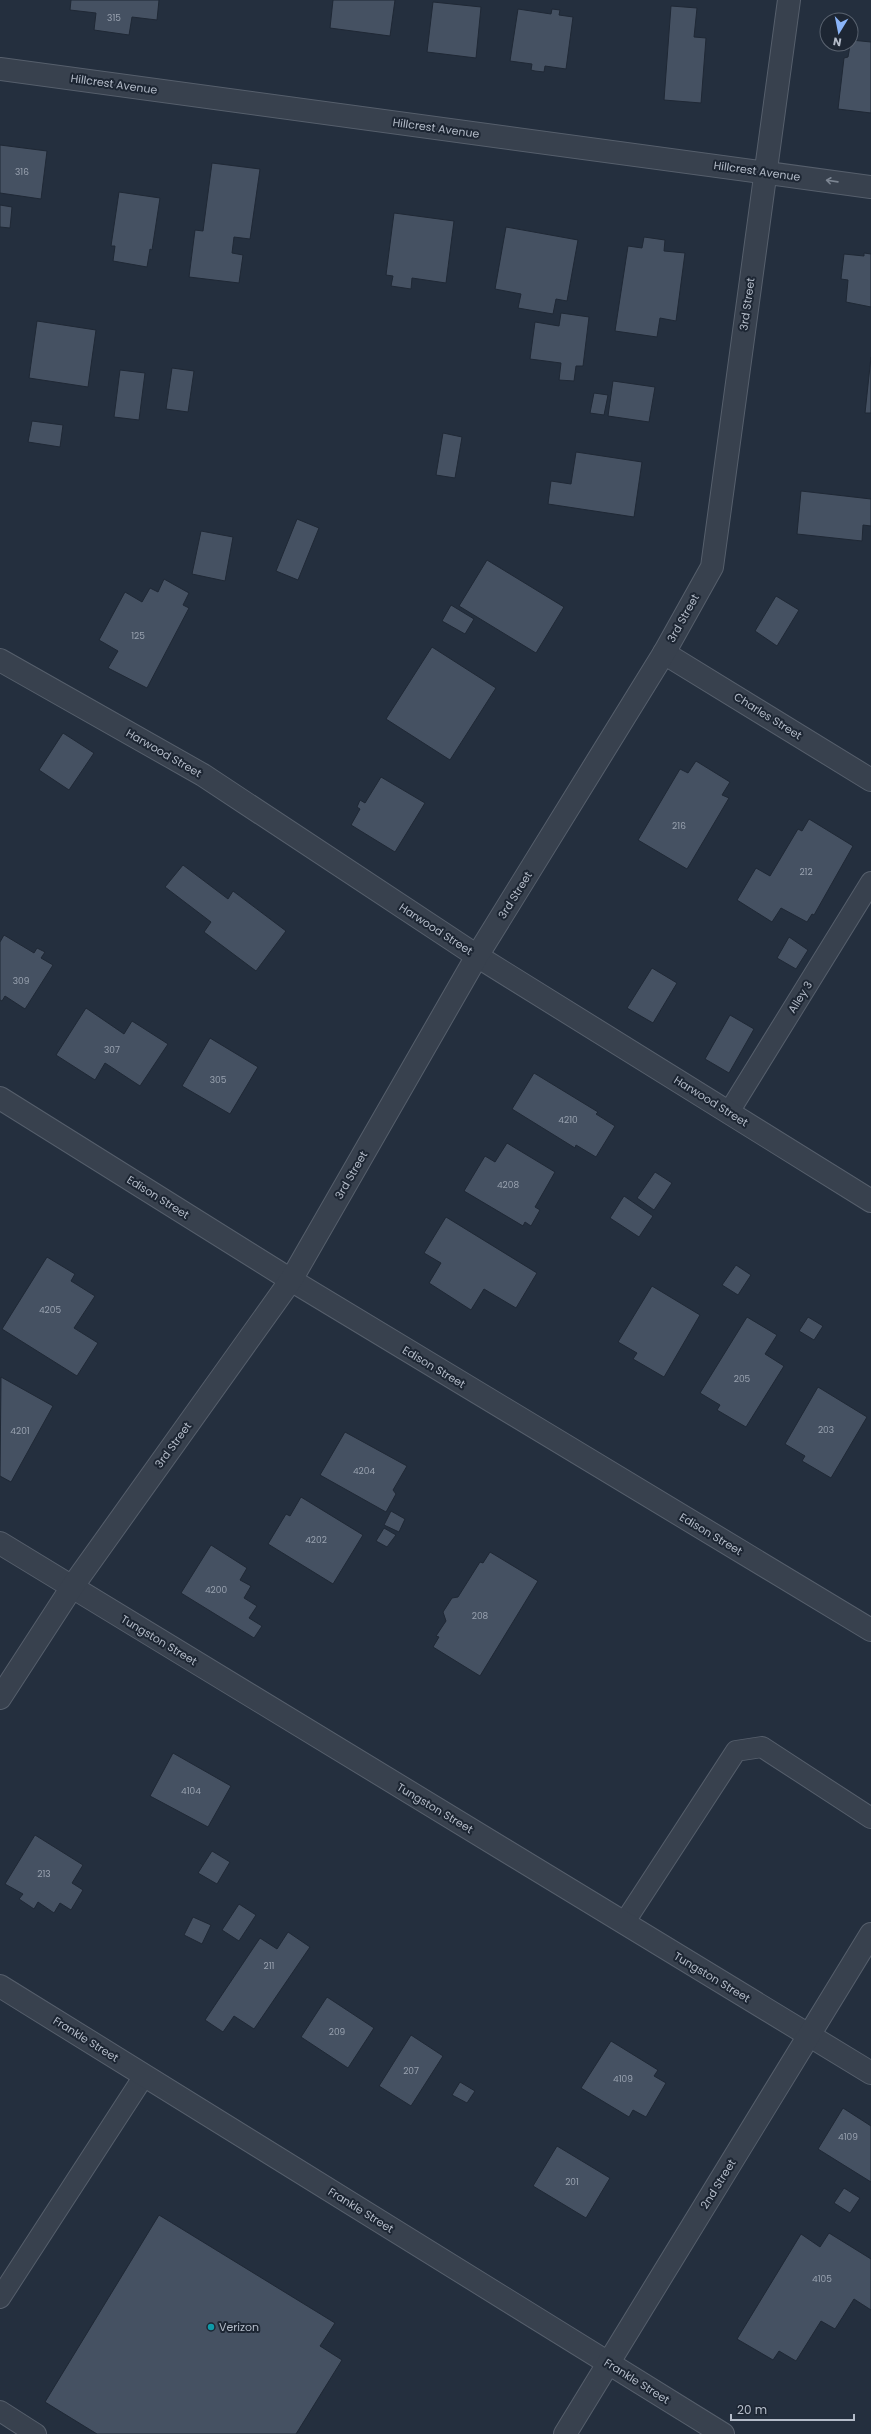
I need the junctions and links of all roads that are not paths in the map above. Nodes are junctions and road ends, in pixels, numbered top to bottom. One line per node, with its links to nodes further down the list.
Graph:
1 (789, 0): 3 (street, 3rd Street)
2 (0, 69): 3 (street, Hillcrest Avenue)
3 (765, 172): 4 (street, Hillcrest Avenue, one-way to 3); 5 (street, 3rd Street)
4 (871, 187)
5 (664, 653): 7 (street, Charles Street); 9 (street, 3rd Street)
6 (0, 660): 9 (street, Harwood Street)
7 (871, 780)
8 (871, 882): 11 (lane, Alley 3)
9 (477, 956): 11 (street, Harwood Street); 13 (street, 3rd Street)
10 (0, 1098): 13 (street, Edison Street)
11 (728, 1112): 12 (street, Harwood Street)
12 (871, 1200)
13 (291, 1280): 15 (street, 3rd Street); 16 (street, Edison Street)
14 (0, 1543): 15 (street, Tungston Street)
15 (72, 1586): 17 (street, 3rd Street); 19 (street, Tungston Street)
16 (871, 1630)
17 (0, 1698)
18 (871, 1818): 19 (lane)
19 (624, 1924): 22 (street, Tungston Street)
20 (871, 1934): 22 (street, 2nd Street)
21 (0, 1986): 24 (street, Frankle Street)
22 (810, 2036): 23 (street, Tungston Street); 26 (street, 2nd Street)
23 (871, 2073)
24 (144, 2076): 25 (lane); 26 (street, Frankle Street)
25 (0, 2298)
26 (608, 2363): 29 (street, 2nd Street); 30 (street, Frankle Street)
27 (0, 2411): 28 (lane)
28 (36, 2434)
29 (565, 2434)
30 (723, 2434)

